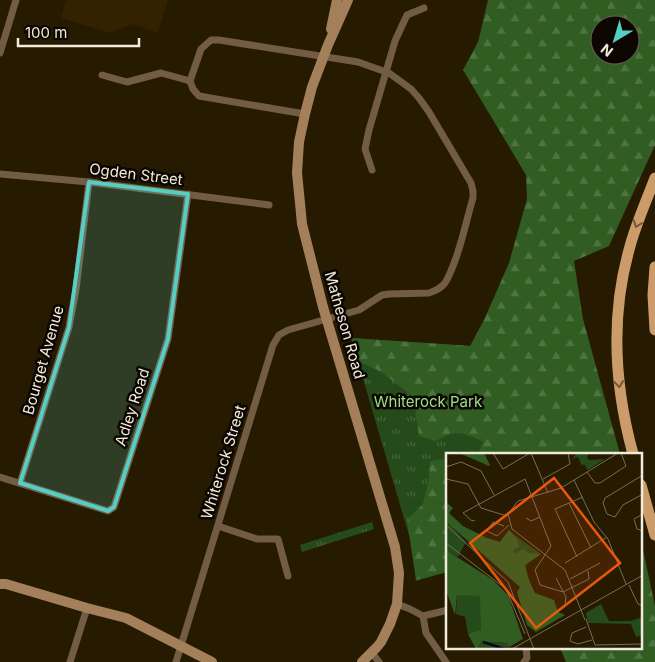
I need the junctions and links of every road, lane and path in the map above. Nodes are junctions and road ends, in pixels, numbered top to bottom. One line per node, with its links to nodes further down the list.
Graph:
1 (16, 0): 6 (street)
2 (337, 0): 5 (street, Matheson Road)
3 (348, 0): 5 (street, Matheson Road)
4 (424, 8): 8 (street)
5 (328, 45): 7 (street, Matheson Road)
6 (0, 53)
7 (323, 57): 8 (street, Whiterock Street); 10 (street, Whiterock Street); 11 (street, Matheson Road)
8 (386, 71): 12 (street); 19 (street, Whiterock Street)
9 (102, 75): 10 (street)
10 (190, 80): 11 (street)
11 (305, 114): 19 (street, Matheson Road)
12 (372, 170)
13 (0, 174): 15 (street, Ogden Street)
14 (655, 178): 21 (main road, one-way to 21)
15 (89, 182): 16 (street, Ogden Street); 23 (street, Bourget Avenue)
16 (188, 194): 17 (street, Ogden Street); 23 (street, Adley Road)
17 (269, 205)
18 (655, 267): 20 (main road)
19 (327, 318): 25 (street, Whiterock Street); 29 (street, Matheson Road)
20 (655, 330)
21 (633, 453)
22 (0, 477): 23 (street, Adley Road)
23 (20, 483)
24 (642, 489): 26 (main road)
25 (218, 526): 27 (street); 33 (street, Whiterock Street)
26 (655, 535)
27 (288, 576)
28 (0, 584): 30 (street)
29 (397, 604): 32 (street); 35 (street, Matheson Road)
30 (87, 608): 33 (street); 36 (street)
31 (446, 610): 32 (street)
32 (423, 616): 41 (street)
33 (180, 646): 37 (street, Whiterock Street); 38 (street)
34 (526, 650): 42 (street)
35 (372, 653): 39 (street, Matheson Road); 40 (street)
36 (70, 662)
37 (176, 662)
38 (212, 662)
39 (362, 662)
40 (379, 662)
41 (446, 662)
42 (524, 662)

